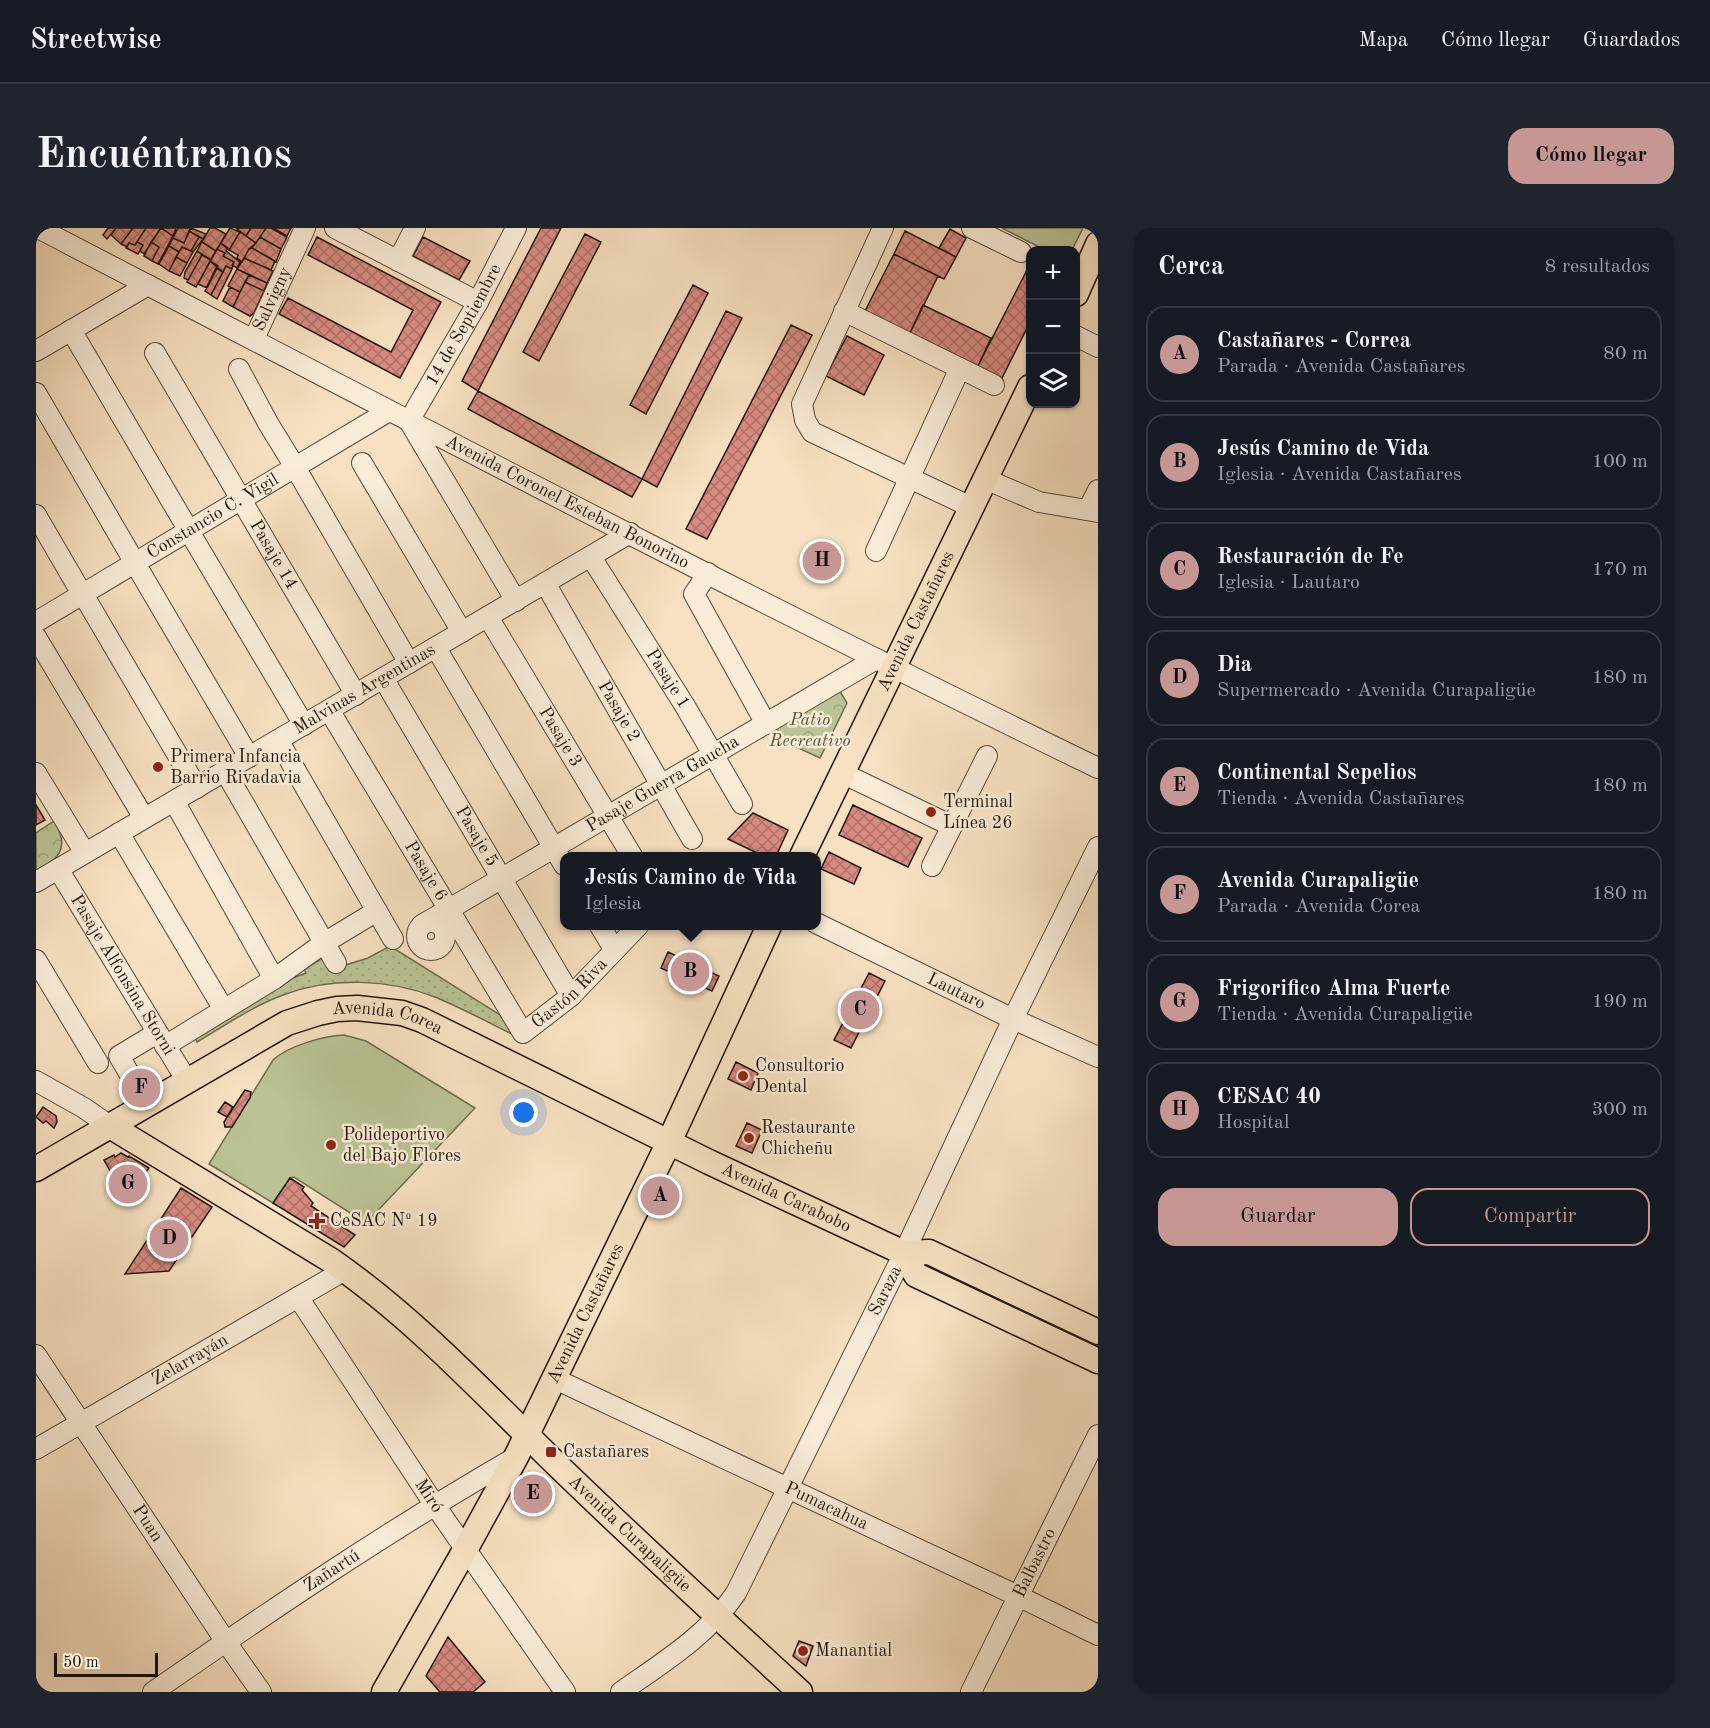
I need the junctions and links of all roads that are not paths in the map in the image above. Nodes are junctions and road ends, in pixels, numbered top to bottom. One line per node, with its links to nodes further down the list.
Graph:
1 (38, 228): 11 (street, Avenida Coronel Esteban Bonorino)
2 (305, 228): 17 (street, Salvigny)
3 (334, 228): 10 (street)
4 (415, 228): 10 (street)
5 (516, 228): 13 (street, 14 de Septiembre)
6 (883, 228): 14 (street)
7 (972, 228): 9 (street)
8 (1098, 244): 12 (main road)
9 (1021, 252)
10 (398, 261): 13 (street)
11 (148, 285): 15 (street); 17 (street, Avenida Coronel Esteban Bonorino)
12 (1080, 285)
13 (478, 302): 27 (street, 14 de Septiembre)
14 (844, 311): 21 (street); 30 (street)
15 (71, 330): 18 (street); 38 (street)
16 (1080, 338): 19 (street)
17 (254, 339): 26 (street, Avenida Coronel Esteban Bonorino)
18 (38, 345)
19 (1098, 347)
20 (155, 353): 33 (street, Pasaje 14)
21 (960, 368): 23 (street); 30 (street)
22 (239, 369): 29 (street)
23 (994, 385)
24 (36, 393): 41 (street)
25 (1026, 395): 31 (main road, Avenida Castañares)
26 (388, 411): 27 (street, Avenida Coronel Esteban Bonorino); 29 (street, Constancio C. Vigil)
27 (409, 421): 37 (street, Avenida Coronel Esteban Bonorino); 45 (street)
28 (362, 464): 48 (street)
29 (297, 471): 33 (street, Constancio C. Vigil); 51 (street)
30 (910, 478): 34 (street); 39 (street)
31 (985, 479): 34 (main road, Avenida Castañares); 35 (street)
32 (1098, 490): 35 (street)
33 (240, 500): 38 (street, Constancio C. Vigil); 54 (street, Pasaje 14)
34 (971, 507): 52 (main road, Avenida Castañares)
35 (1093, 511)
36 (36, 515): 44 (street)
37 (630, 533): 40 (street, Malvinas Argentinas); 42 (street, Avenida Coronel Esteban Bonorino)
38 (191, 534): 41 (street, Constancio C. Vigil); 57 (street)
39 (876, 551)
40 (591, 556): 43 (street, Malvinas Argentinas); 59 (street, Pasaje 1)
41 (137, 566): 44 (street, Constancio C. Vigil); 61 (street)
42 (708, 573): 52 (street, Avenida Coronel Esteban Bonorino); 56 (street)
43 (545, 584): 45 (street, Malvinas Argentinas); 66 (street, Pasaje 2)
44 (85, 598): 47 (street, Constancio C. Vigil); 67 (street)
45 (516, 601): 46 (street, Malvinas Argentinas)
46 (488, 617): 48 (street, Malvinas Argentinas); 70 (street, Pasaje 3)
47 (36, 622)
48 (462, 632): 50 (street, Malvinas Argentinas)
49 (36, 637): 71 (street)
50 (436, 648): 51 (street, Malvinas Argentinas); 80 (street)
51 (409, 663): 53 (street, Malvinas Argentinas)
52 (884, 664): 56 (street, Pasaje Guerra Gaucha); 62 (street, Avenida Coronel Esteban Bonorino); 65 (main road, Avenida Castañares)
53 (383, 678): 54 (street, Malvinas Argentinas); 83 (street, Pasaje 5)
54 (356, 694): 55 (street, Malvinas Argentinas)
55 (329, 710): 57 (street, Malvinas Argentinas); 85 (street, Pasaje 6)
56 (766, 724): 59 (street, Pasaje Guerra Gaucha)
57 (304, 725): 58 (street, Malvinas Argentinas)
58 (278, 740): 61 (street, Malvinas Argentinas); 86 (street)
59 (713, 754): 66 (street, Pasaje Guerra Gaucha); 69 (street, Pasaje 1)
60 (987, 756): 72 (street)
61 (249, 757): 63 (street, Malvinas Argentinas)
62 (1098, 768)
63 (225, 771): 67 (street, Malvinas Argentinas); 92 (street)
64 (36, 773): 79 (street)
65 (842, 774): 72 (street); 78 (main road, Avenida Castañares)
66 (661, 785): 70 (street, Pasaje Guerra Gaucha); 74 (street, Pasaje 2)
67 (197, 788): 68 (street, Malvinas Argentinas)
68 (174, 801): 71 (street, Malvinas Argentinas); 96 (street)
69 (742, 804)
70 (608, 816): 76 (street, Pasaje Guerra Gaucha); 77 (street, Pasaje 3)
71 (144, 818): 73 (street, Malvinas Argentinas)
72 (952, 826): 81 (street)
73 (119, 833): 79 (street, Malvinas Argentinas); 98 (street)
74 (692, 839)
75 (1098, 847): 99 (street, Saraza)
76 (564, 852)
77 (630, 852)
78 (804, 852)
79 (85, 853): 82 (street, Malvinas Argentinas)
80 (559, 856): 83 (street, Pasaje Guerra Gaucha)
81 (932, 866)
82 (58, 869): 84 (street, Malvinas Argentinas); 101 (street, Pasaje Alfonsina Storni)
83 (501, 879): 85 (street, Pasaje Guerra Gaucha); 97 (street, Pasaje 5)
84 (36, 882)
85 (449, 910): 85 (street, Pasaje Guerra Gaucha); 100 (street, Pasaje 6)
86 (377, 911): 91 (street); 92 (street)
87 (821, 924): 99 (street, Lautaro)
88 (602, 930): 93 (street)
89 (634, 930): 93 (street, Gastón Riva)
90 (768, 930): 108 (main road, Avenida Castañares)
91 (393, 939)
92 (324, 943): 95 (street); 96 (street)
93 (614, 950): 97 (street, Gastón Riva)
94 (36, 960): 103 (street)
95 (336, 963)
96 (274, 979): 98 (street)
97 (571, 996): 100 (street, Gastón Riva)
98 (224, 1010): 101 (street)
99 (1013, 1019): 102 (street, Lautaro); 110 (street, Saraza)
100 (522, 1033)
101 (161, 1040): 105 (street, Pasaje Alfonsina Storni); 106 (street)
102 (1098, 1058)
103 (98, 1063)
104 (36, 1081): 107 (street)
105 (187, 1081): 107 (main road, Avenida Corea); 108 (main road, Avenida Corea)
106 (136, 1085)
107 (110, 1126): 109 (main road, Avenida Corea); 111 (main road, Avenida Curapaligüe)
108 (669, 1142): 110 (main road, Avenida Carabobo); 116 (main road, Avenida Castañares)
109 (36, 1169)
110 (904, 1253): 113 (main road, Avenida Carabobo); 115 (main road); 122 (street, Saraza)
111 (345, 1270): 112 (street, Zelarrayán); 118 (main road, Avenida Curapaligüe)
112 (298, 1297): 117 (street, Zelarrayán); 123 (street, Miró)
113 (1098, 1332)
114 (36, 1355): 117 (street, Puan)
115 (1098, 1361)
116 (553, 1378): 118 (main road, Avenida Castañares); 122 (street, Pumacahua)
117 (81, 1423): 120 (street, Zelarrayán); 128 (street, Puan)
118 (527, 1435): 121 (main road, Avenida Castañares); 126 (main road, Avenida Curapaligüe)
119 (1098, 1435): 125 (street, Balbastro)
120 (36, 1449)
121 (516, 1457): 123 (street, Zañartú); 124 (main road, Avenida Castañares)
122 (787, 1487): 125 (street, Pumacahua); 126 (street, Saraza)
123 (434, 1504): 124 (street, Miró); 128 (street, Zañartú)
124 (465, 1550): 131 (main road, Avenida Castañares); 132 (street, Miró)
125 (1018, 1596): 127 (street, Pumacahua); 135 (street, Balbastro)
126 (718, 1617): 133 (street, Saraza); 134 (main road, Avenida Curapaligüe)
127 (1098, 1635)
128 (226, 1642): 129 (street, Zañartú); 130 (street, Puan)
129 (153, 1692)
130 (261, 1692)
131 (384, 1692)
132 (565, 1692)
133 (621, 1692)
134 (800, 1692)
135 (971, 1692)

